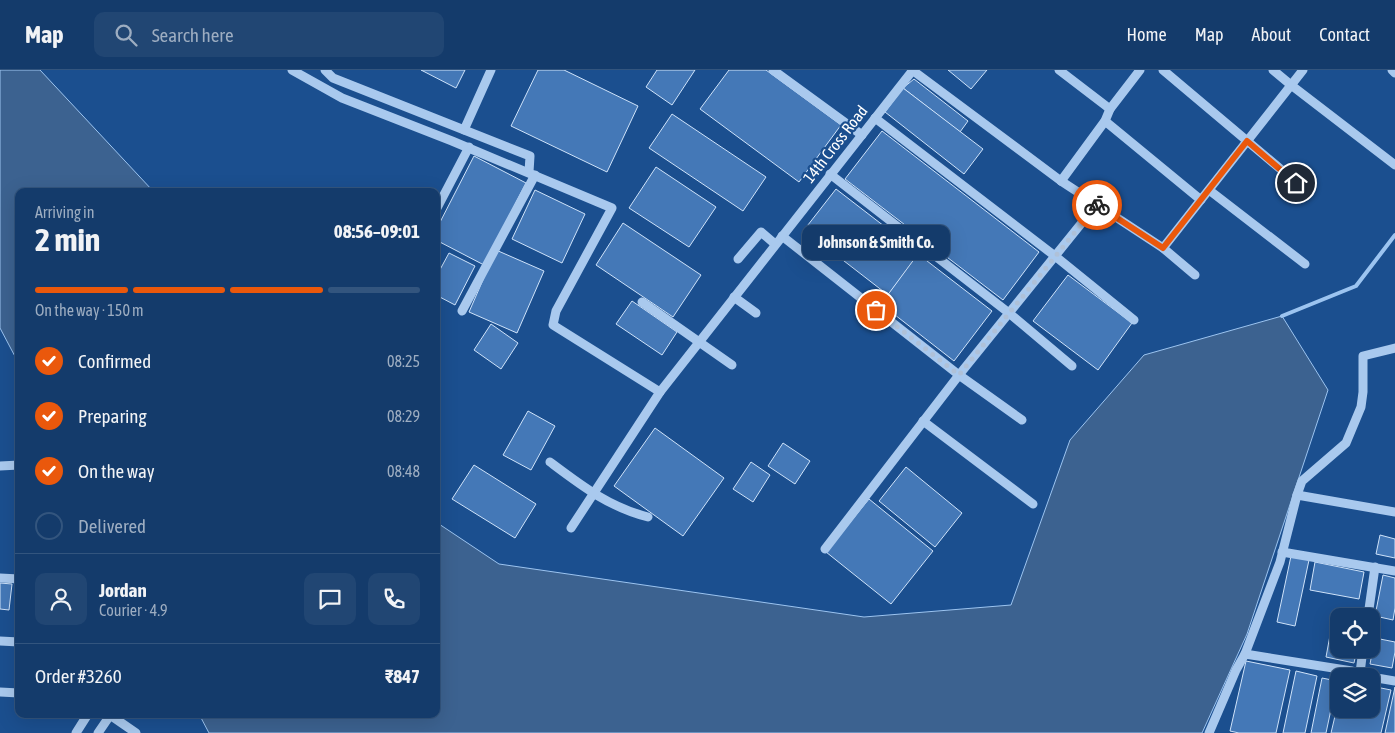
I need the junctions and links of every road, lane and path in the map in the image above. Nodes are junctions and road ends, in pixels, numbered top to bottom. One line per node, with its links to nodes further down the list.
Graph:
1 (292, 70): 20 (street)
2 (325, 70): 17 (street)
3 (491, 70): 17 (street)
4 (773, 70): 18 (street)
5 (912, 70): 15 (street, 14th Cross Road); 24 (street)
6 (1059, 70): 14 (street)
7 (1140, 70): 14 (street)
8 (1163, 70): 19 (street)
9 (1273, 70): 13 (street)
10 (1303, 70): 13 (street)
11 (1392, 70): 12 (street)
12 (1395, 73)
13 (1291, 86): 19 (street); 21 (street)
14 (1110, 109): 16 (street)
15 (875, 118): 18 (street, 14th Cross Road); 33 (street)
16 (1105, 121): 24 (street); 27 (street)
17 (464, 130): 22 (street)
18 (862, 135): 23 (street, 14th Cross Road)
19 (1247, 141): 25 (street); 26 (street)
20 (469, 147): 22 (street); 28 (street)
21 (1395, 165)
22 (532, 174): 39 (street); 48 (street)
23 (830, 174): 30 (street, 14th Cross Road); 41 (street)
24 (1061, 181): 29 (street)
25 (1209, 190): 27 (street); 35 (street)
26 (1308, 193)
27 (1201, 200): 32 (street)
28 (440, 202)
29 (1097, 204): 32 (street); 33 (street)
30 (782, 236): 31 (street, 14th Cross Road); 47 (street)
31 (775, 244): 34 (street); 37 (street, 14th Cross Road)
32 (1163, 248): 36 (street)
33 (1055, 256): 41 (street); 42 (street)
34 (738, 259)
35 (1305, 264)
36 (1195, 275)
37 (734, 297): 40 (street); 43 (street, 14th Cross Road)
38 (642, 302): 43 (street)
39 (462, 311)
40 (756, 314)
41 (1009, 314): 46 (street); 47 (street)
42 (1134, 320)
43 (699, 342): 45 (street); 48 (street, 14th Cross Road)
44 (1395, 348): 55 (street)
45 (732, 366)
46 (1072, 366)
47 (959, 375): 49 (street); 50 (street)
48 (660, 392): 54 (street, 14th Cross Road)
49 (1022, 420)
50 (923, 421): 56 (street); 60 (street)
51 (550, 462): 54 (street)
52 (15, 465): 53 (street)
53 (0, 466)
54 (593, 494): 58 (street); 59 (street, 14th Cross Road)
55 (1297, 495): 57 (street); 61 (street)
56 (1033, 504)
57 (1395, 512)
58 (648, 517)
59 (571, 528)
60 (825, 549)
61 (1282, 552): 62 (street); 69 (street)
62 (1374, 567): 63 (street); 66 (street)
63 (1395, 571)
64 (0, 578): 65 (street)
65 (15, 579)
66 (1369, 608)
67 (0, 641): 68 (street)
68 (15, 642)
69 (1246, 654): 70 (street); 81 (street)
70 (1330, 669)
71 (1380, 679): 72 (street)
72 (1395, 682)
73 (0, 692): 74 (street)
74 (15, 693)
75 (85, 718): 78 (street)
76 (108, 718): 79 (street)
77 (114, 718): 80 (street)
78 (76, 733)
79 (98, 733)
80 (136, 733)
81 (1209, 733)

